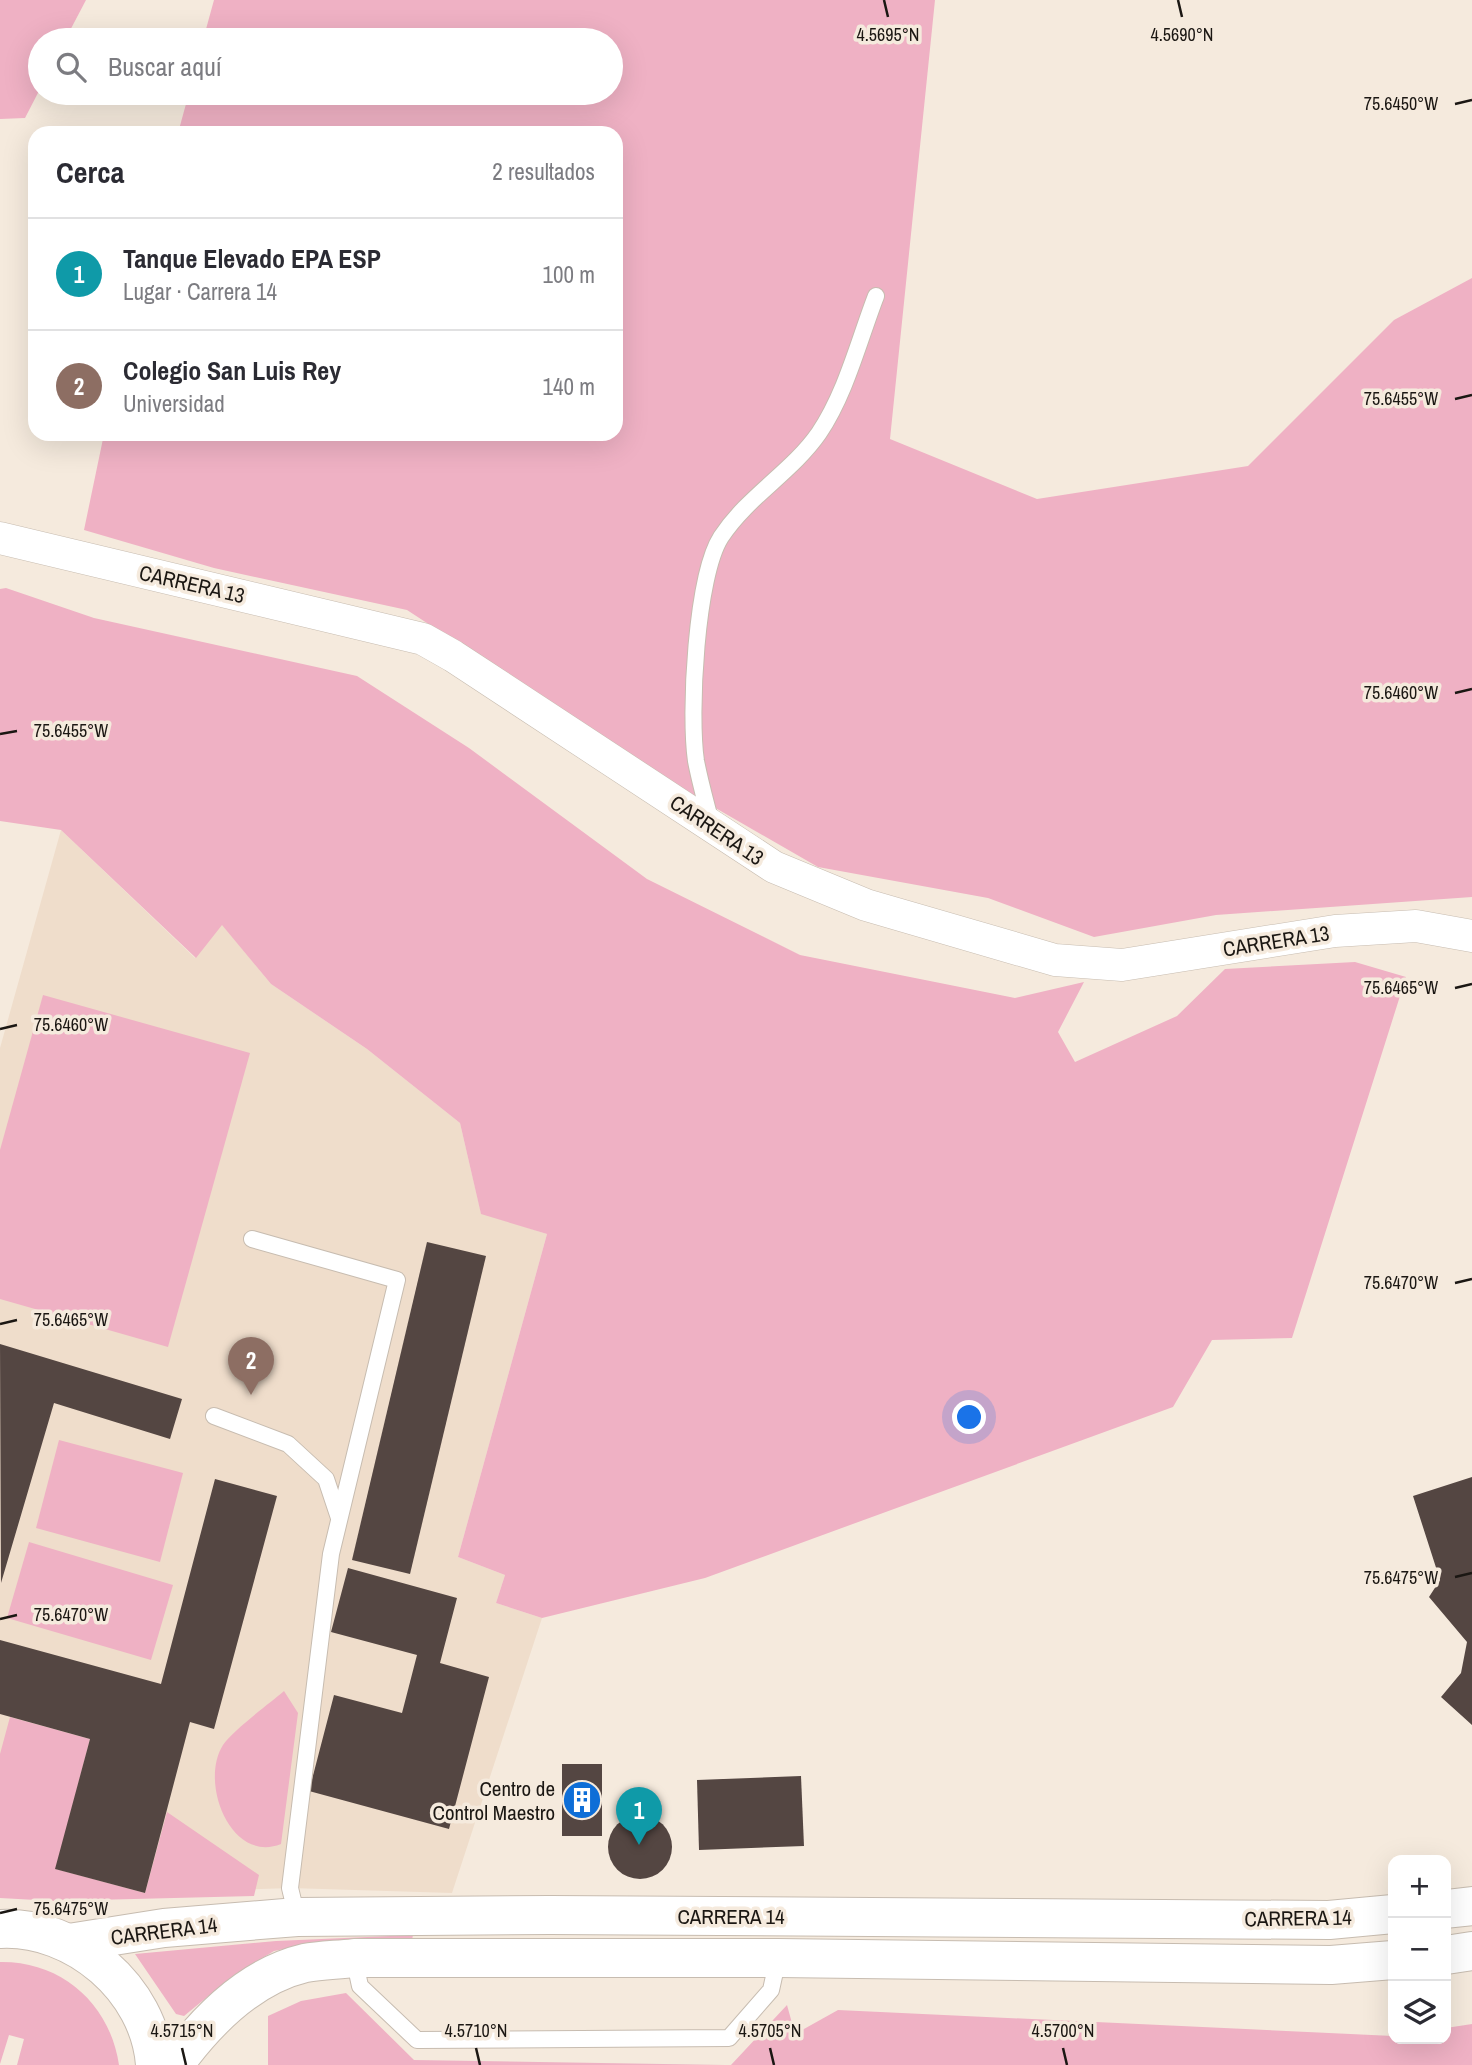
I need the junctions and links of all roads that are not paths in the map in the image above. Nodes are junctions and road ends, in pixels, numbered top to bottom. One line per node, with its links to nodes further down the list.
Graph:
1 (876, 296): 3 (lane)
2 (0, 538): 3 (street, CARRERA 13)
3 (711, 825): 4 (street, CARRERA 13)
4 (1472, 936)
5 (251, 1239): 7 (lane)
6 (214, 1416): 7 (lane)
7 (340, 1520): 11 (lane)
8 (1472, 1906): 9 (main road)
9 (1451, 1908)
10 (1388, 1914): 11 (main road, CARRERA 14)
11 (297, 1917): 13 (main road, CARRERA 14)
12 (0, 1929): 13 (main road)
13 (69, 1943): 19 (main road)
14 (1472, 1951): 15 (main road)
15 (1451, 1954)
16 (354, 1958): 17 (main road, CARRERA 14); 17 (lane); 20 (main road, CARRERA 14)
17 (778, 1958): 18 (main road, CARRERA 14)
18 (1388, 1959)
19 (155, 2065)
20 (174, 2065)

